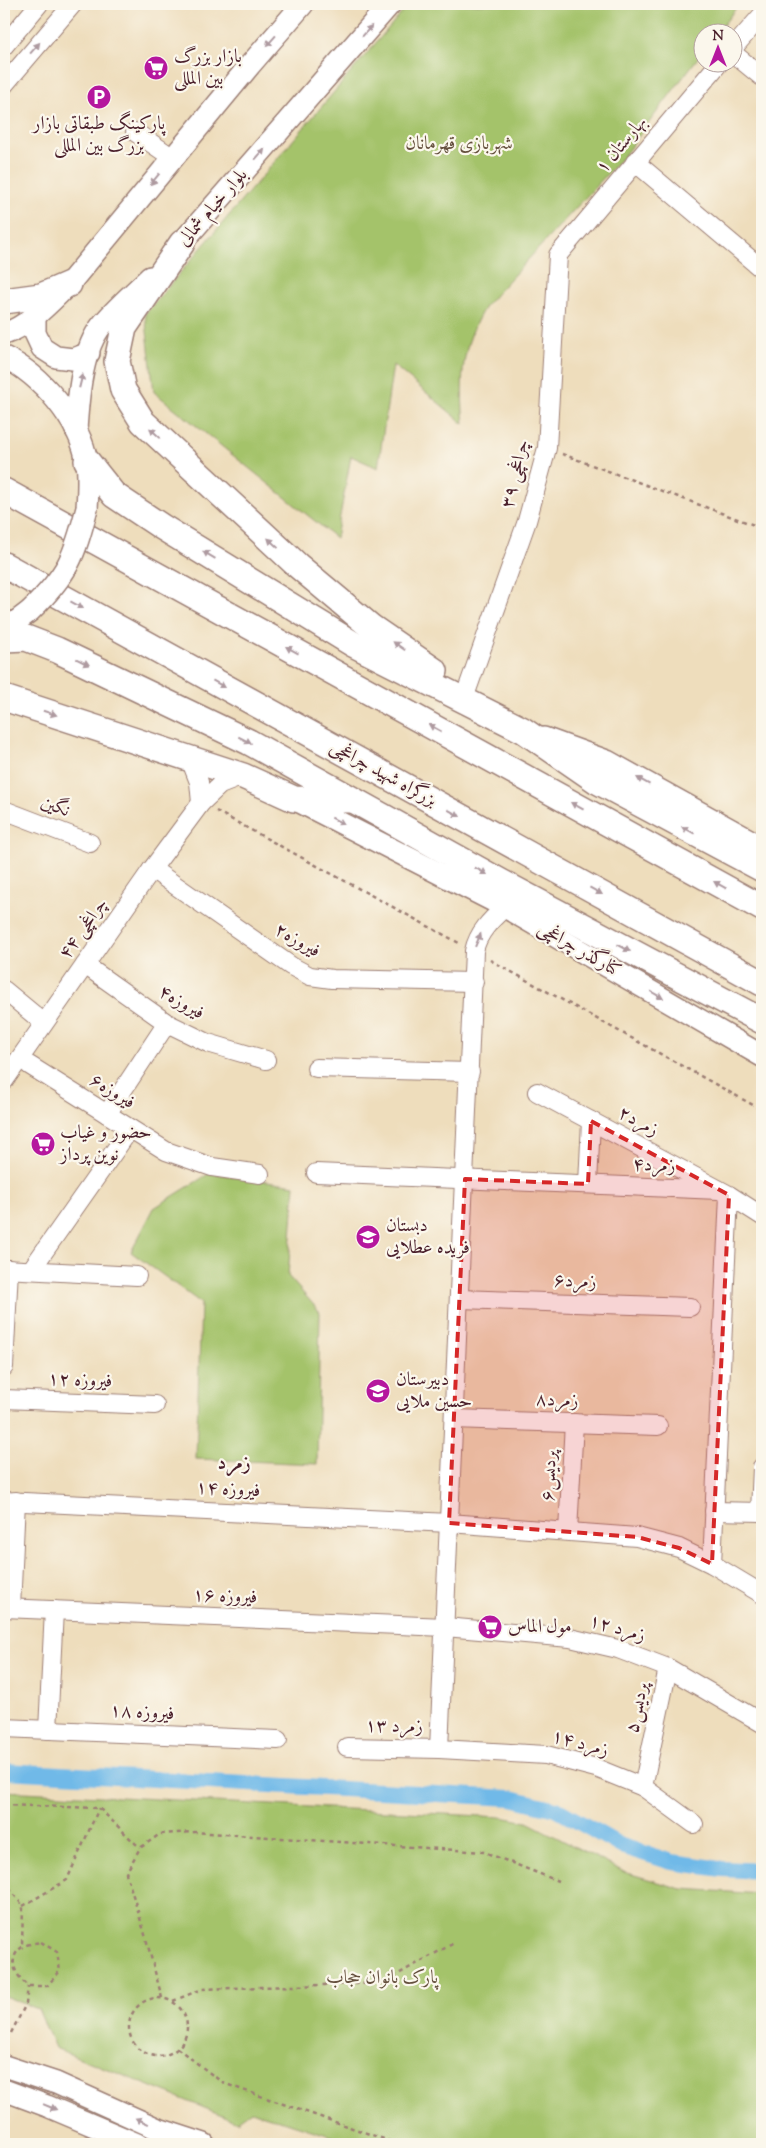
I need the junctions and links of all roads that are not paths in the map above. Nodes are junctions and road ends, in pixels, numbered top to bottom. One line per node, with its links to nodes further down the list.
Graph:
1 (39, 4): 7 (street)
2 (73, 4): 11 (street, one-way to 2)
3 (303, 4): 13 (main road, one-way to 13)
4 (390, 4): 15 (main road, بلوار خیام شمالی, one-way to 4)
5 (762, 15): 6 (street)
6 (744, 36)
7 (4, 46)
8 (744, 62): 10 (street)
9 (712, 72): 14 (street, بهارستان ۱)
10 (762, 77)
11 (4, 85)
12 (135, 132): 13 (street)
13 (173, 158): 18 (main road, one-way to 18)
14 (635, 162): 16 (street, بهارستان ۱); 17 (street)
15 (182, 243): 22 (main road, بلوار خیام شمالی); 30 (highway, one-way to 15)
16 (558, 255): 30 (street, چراغچی ۳۹)
17 (762, 269)
18 (69, 284): 19 (highway); 20 (main road)
19 (4, 301)
20 (35, 316): 21 (main road); 22 (main road)
21 (4, 334)
22 (88, 353): 24 (main road, بلوار خیام شمالی, one-way to 22)
23 (4, 356): 24 (main road)
24 (76, 430): 25 (main road)
25 (87, 461): 28 (main road, bridge); 32 (highway, one-way to 25)
26 (4, 491): 47 (highway, one-way to 26)
27 (4, 565): 50 (highway, بزرگراه شهید چراغچی, one-way to 50)
28 (4, 628)
29 (4, 639): 37 (highway, one-way to 37)
30 (466, 693): 32 (highway)
31 (4, 698): 34 (highway, one-way to 34)
32 (495, 716): 33 (highway)
33 (523, 730): 42 (main road, one-way to 33); 44 (highway, one-way to 33)
34 (190, 759): 35 (highway); 38 (street)
35 (243, 776): 36 (highway); 38 (street, چراغچی ۴۴)
36 (294, 799): 37 (highway); 45 (main road, one-way to 45)
37 (352, 800): 40 (highway)
38 (201, 803): 43 (street, چراغچی ۴۴)
39 (4, 810): 41 (street, نگین)
40 (408, 831): 45 (main road, کنارگذر چراغچی); 52 (highway, one-way to 52)
41 (90, 843)
42 (762, 847)
43 (152, 869): 48 (street, چراغچی ۴۴); 49 (street, فیروزه۲)
44 (762, 869)
45 (447, 877): 46 (main road, کنارگذر چراغچی)
46 (505, 907): 49 (street, one-way to 46); 55 (main road, کنارگذر چراغچی, one-way to 55)
47 (762, 908)
48 (85, 965): 53 (street, چراغچی ۴۴); 54 (street, فیروزه۴)
49 (474, 982): 59 (street)
50 (762, 983)
51 (4, 990): 53 (street)
52 (762, 1021)
53 (44, 1023): 60 (street, چراغچی ۴۴)
54 (167, 1023): 56 (street, فیروزه۴); 62 (street)
55 (762, 1056)
56 (266, 1060)
57 (29, 1065): 62 (street, فیروزه۶)
58 (316, 1068): 59 (street)
59 (470, 1072): 67 (street)
60 (4, 1081)
61 (537, 1092): 63 (street, زمرد۲)
62 (107, 1114): 64 (street, فیروزه۶)
63 (592, 1122): 68 (street); 69 (street, زمرد۲)
64 (130, 1129): 66 (street, فیروزه۶); 72 (street)
65 (316, 1173): 67 (street, زمرد۴)
66 (260, 1174)
67 (465, 1179): 68 (street, زمرد۴); 74 (street)
68 (588, 1184): 69 (street, زمرد۴)
69 (724, 1193): 70 (street, زمرد۲); 84 (street)
70 (762, 1216)
71 (6, 1269): 72 (street); 76 (street)
72 (31, 1270): 73 (street)
73 (138, 1276)
74 (460, 1299): 75 (street, زمرد۶); 79 (street)
75 (690, 1307)
76 (4, 1367)
77 (4, 1399): 78 (street, فیروزه ۱۲)
78 (155, 1405)
79 (454, 1418): 80 (street, زمرد۸); 86 (street)
80 (574, 1423): 81 (street, زمرد۸); 87 (street, پردیس۶)
81 (658, 1426)
82 (762, 1467): 85 (street)
83 (10, 1501): 86 (street, فیروزه ۱۴); 90 (street)
84 (714, 1511): 85 (street); 88 (street)
85 (761, 1512)
86 (450, 1523): 87 (street, فیروزه ۱۴); 92 (street)
87 (568, 1531): 88 (street, فیروزه ۱۴)
88 (712, 1564): 89 (street, فیروزه ۱۴)
89 (762, 1594)
90 (7, 1608): 91 (street, فیروزه ۱۶)
91 (54, 1610): 92 (street, فیروزه ۱۶); 96 (street)
92 (445, 1627): 93 (street, زمرد ۱۲); 99 (street)
93 (668, 1668): 94 (street, زمرد ۱۲); 100 (street, پردیس۵)
94 (762, 1723)
95 (4, 1728): 96 (street, فیروزه ۱۸)
96 (48, 1730): 97 (street, فیروزه ۱۸)
97 (278, 1740)
98 (347, 1747): 99 (street, زمرد ۱۳)
99 (439, 1749): 100 (street, زمرد ۱۴)
100 (643, 1787): 101 (street, زمرد ۱۴)
101 (694, 1824)
102 (4, 2066): 105 (main road, one-way to 102)
103 (4, 2090): 104 (main road, one-way to 104)
104 (137, 2144)
105 (204, 2144)

